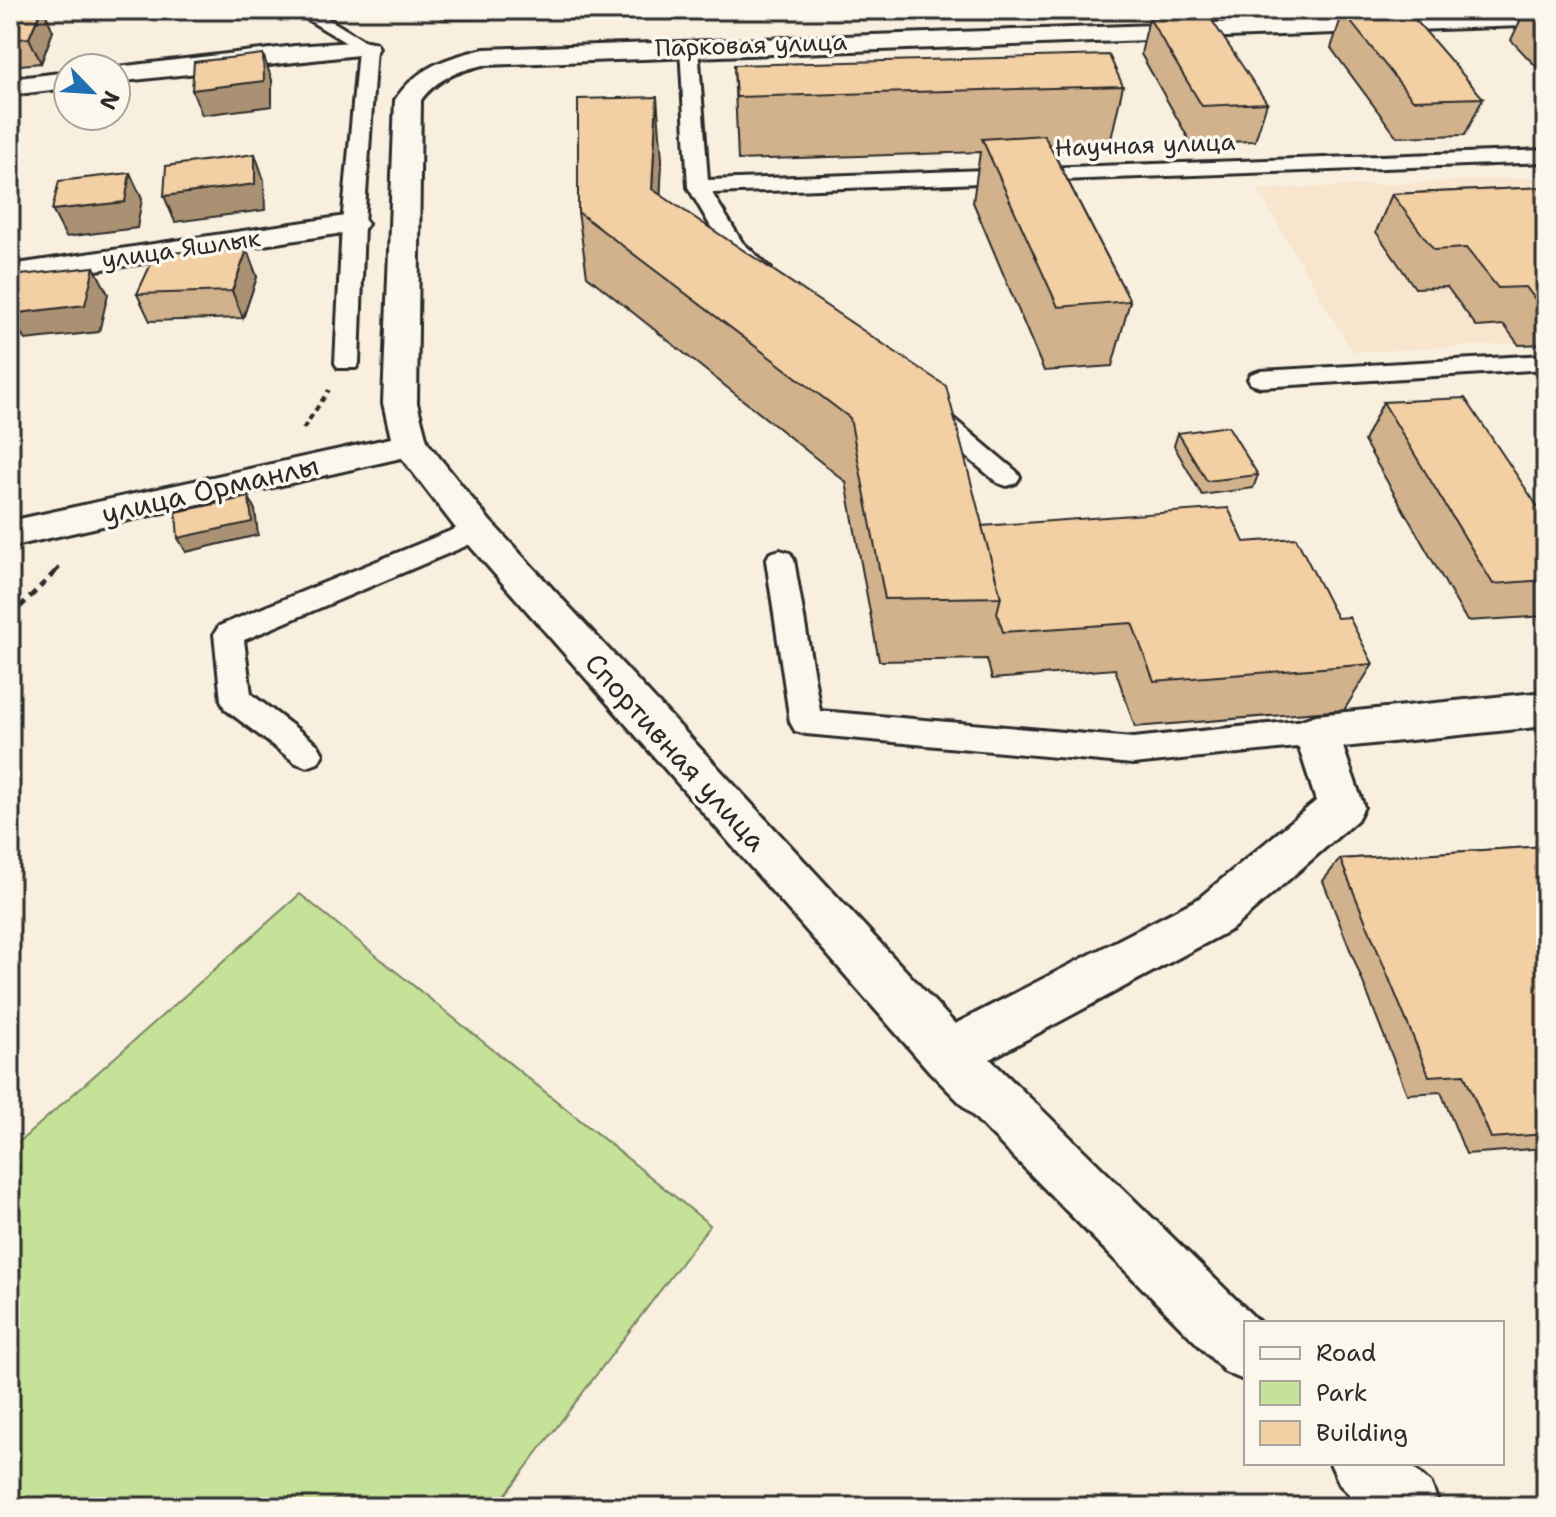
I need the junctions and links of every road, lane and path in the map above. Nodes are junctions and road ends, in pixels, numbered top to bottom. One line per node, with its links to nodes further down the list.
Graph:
1 (301, 10): 4 (lane)
2 (1546, 18): 3 (street, Парковая улица)
3 (689, 47): 9 (lane); 17 (street, Парковая улица)
4 (367, 48): 5 (street); 10 (lane)
5 (132, 72)
6 (52, 82): 7 (street)
7 (10, 87)
8 (1546, 156): 9 (lane, Научная улица)
9 (698, 187): 12 (lane)
10 (353, 224): 11 (street, улица Яшлык); 14 (lane)
11 (10, 274)
12 (781, 286)
13 (1546, 362): 15 (lane)
14 (347, 363): 18 (path)
15 (1260, 379)
16 (912, 397): 19 (lane)
17 (410, 445): 18 (street, улица Орманлы); 20 (street, Спортивная улица)
18 (274, 473): 21 (street, улица Орманлы)
19 (1007, 477)
20 (477, 530): 25 (lane); 26 (street, Спортивная улица)
21 (10, 534)
22 (780, 560): 24 (lane)
23 (1546, 709): 24 (street)
24 (1316, 732): 26 (street)
25 (307, 754)
26 (948, 1054): 27 (street, Спортивная улица)
27 (1244, 1349)
28 (1364, 1465): 29 (street)
29 (1408, 1507)

